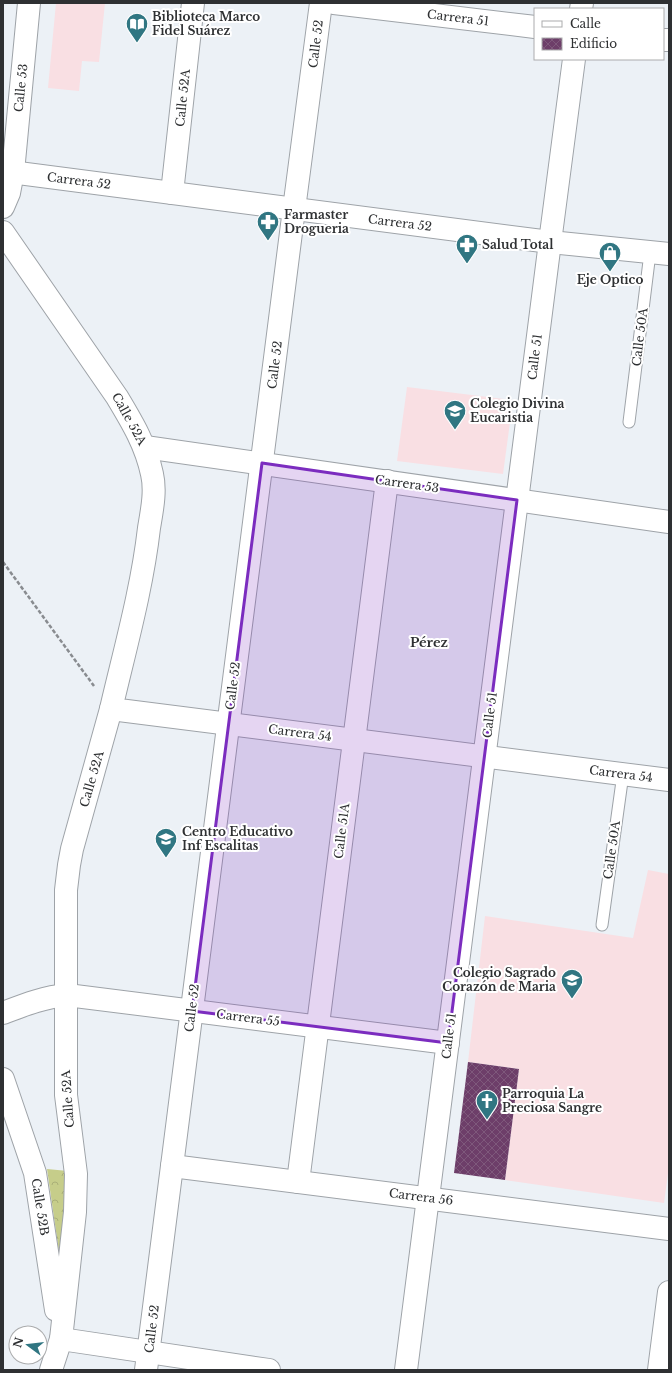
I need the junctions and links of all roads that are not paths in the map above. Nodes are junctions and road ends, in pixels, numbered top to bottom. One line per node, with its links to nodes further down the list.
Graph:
1 (29, 3): 7 (street, Calle 53)
2 (193, 3): 8 (street, Calle 52A)
3 (321, 3): 10 (street, Calle 52)
4 (334, 3): 5 (street, Carrera 51)
5 (534, 27)
6 (574, 60): 12 (street, Calle 51)
7 (8, 172): 8 (street, Carrera 52); 9 (street, Calle 53)
8 (172, 193): 10 (street, Carrera 52)
9 (3, 207)
10 (294, 209): 12 (street, Carrera 52); 16 (street, Calle 52)
11 (3, 232): 15 (street, Calle 52A)
12 (550, 242): 13 (street, Carrera 52); 18 (street, Calle 51)
13 (660, 254): 14 (lane, Calle 50A)
14 (629, 422)
15 (145, 447): 16 (street, Carrera 53); 20 (street, Calle 52A)
16 (262, 463): 17 (street, Carrera 53); 21 (street, Calle 52)
17 (386, 481): 18 (street, Carrera 53); 22 (street, Calle 51A)
18 (517, 500): 19 (street, Carrera 53); 23 (street, Calle 51)
19 (669, 522)
20 (111, 709): 21 (street, Carrera 54); 27 (street, Calle 52A)
21 (229, 724): 22 (street, Carrera 54); 28 (street, Calle 52)
22 (354, 740): 23 (street, Carrera 54); 30 (street, Calle 51A)
23 (484, 757): 24 (street, Carrera 54); 31 (street, Calle 51)
24 (623, 774): 25 (street, Carrera 54); 26 (lane, Calle 50A)
25 (669, 780)
26 (602, 925)
27 (67, 995): 28 (street, Carrera 55); 29 (street, Carrera 55); 38 (street, Calle 52A)
28 (192, 1011): 30 (street, Carrera 55); 33 (street, Calle 52)
29 (3, 1013)
30 (317, 1027): 31 (street, Carrera 55); 34 (street, Calle 51A)
31 (448, 1043): 35 (street, Calle 51)
32 (3, 1078): 38 (street, Calle 52B)
33 (172, 1166): 34 (street, Carrera 56); 39 (street, Calle 52)
34 (298, 1182): 35 (street, Carrera 56)
35 (428, 1198): 36 (street, Carrera 56); 42 (street, Calle 51)
36 (669, 1229)
37 (669, 1292): 43 (street)
38 (61, 1339): 39 (street); 40 (street, Calle 52A)
39 (147, 1361): 41 (street)
40 (50, 1370)
41 (269, 1370)
42 (406, 1370)
43 (658, 1370)

